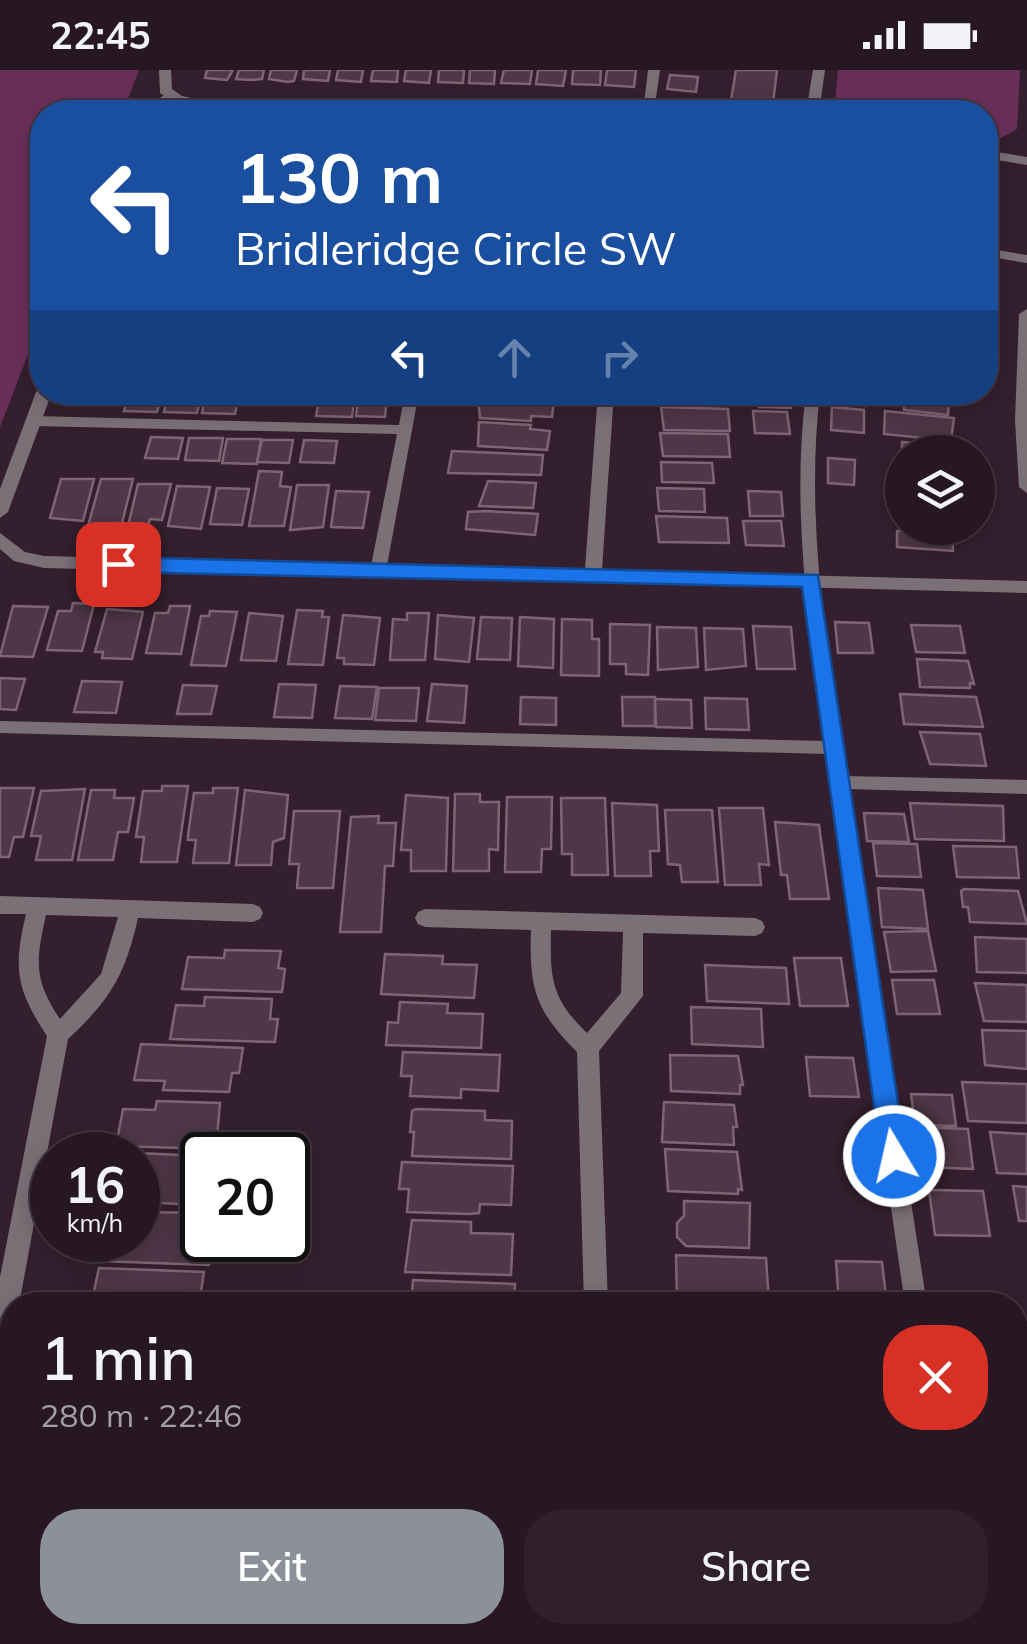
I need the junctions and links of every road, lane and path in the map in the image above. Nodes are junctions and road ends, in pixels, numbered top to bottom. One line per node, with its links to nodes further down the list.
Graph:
1 (165, 70): 4 (street)
2 (654, 70): 7 (lane)
3 (819, 70): 8 (street)
4 (172, 95): 5 (lane); 6 (street)
5 (164, 100)
6 (187, 100)
7 (650, 100)
8 (815, 100)
9 (998, 156): 10 (street)
10 (1027, 160)
11 (998, 254): 12 (lane)
12 (1027, 259)
13 (1027, 314): 20 (street)
14 (40, 405): 18 (street)
15 (410, 405): 19 (lane)
16 (605, 405): 24 (street)
17 (812, 405): 25 (lane)
18 (34, 421): 19 (lane); 21 (street)
19 (405, 430): 23 (lane)
20 (1027, 487)
21 (0, 512)
22 (2, 546): 23 (street)
23 (378, 571): 24 (street)
24 (592, 576): 25 (street)
25 (810, 580): 26 (street); 28 (lane)
26 (1027, 587)
27 (0, 726): 28 (lane)
28 (832, 748): 29 (lane)
29 (837, 782): 30 (lane); 43 (lane)
30 (1027, 787)
31 (0, 905): 32 (street)
32 (38, 906): 33 (street); 39 (street)
33 (130, 910): 34 (street); 39 (street)
34 (253, 913)
35 (425, 918): 36 (street)
36 (541, 922): 37 (street); 40 (street)
37 (633, 925): 38 (street); 40 (street)
38 (755, 927)
39 (58, 1034): 41 (street)
40 (588, 1048): 42 (street)
41 (9, 1292)
42 (596, 1292)
43 (914, 1292)

